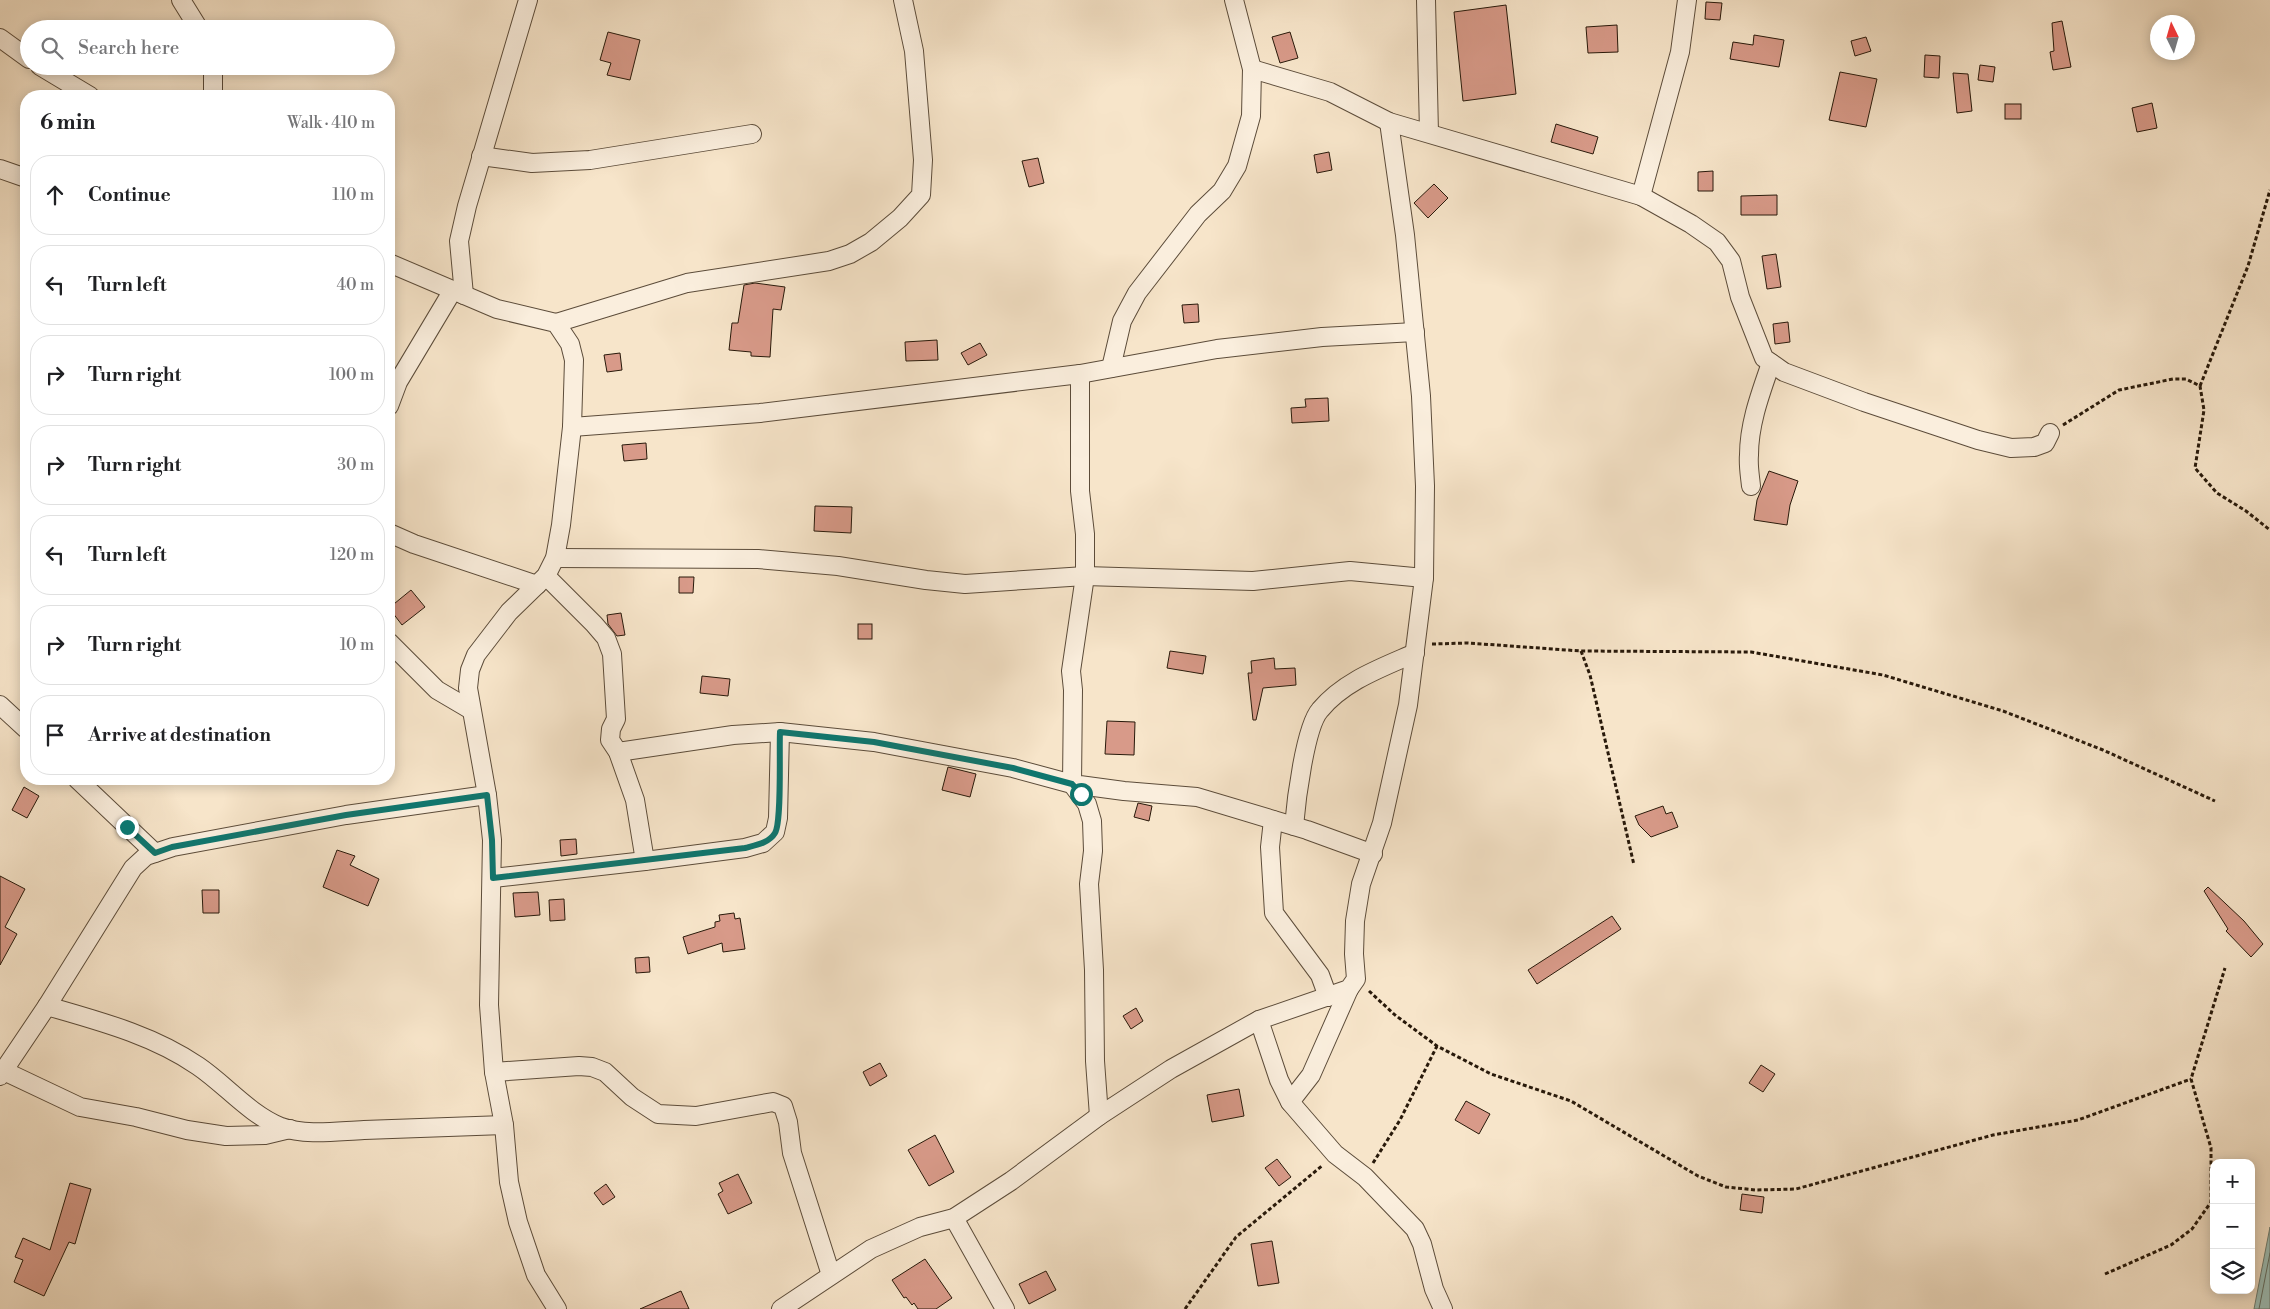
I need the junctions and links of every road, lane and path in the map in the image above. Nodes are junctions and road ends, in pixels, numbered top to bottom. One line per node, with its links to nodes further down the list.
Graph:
1 (181, 0): 7 (street)
2 (528, 0): 18 (street)
3 (903, 0): 25 (street)
4 (1234, 0): 10 (street)
5 (1426, 0): 16 (street)
6 (1687, 0): 22 (street)
7 (193, 20)
8 (0, 38): 9 (street)
9 (20, 52)
10 (1252, 69): 15 (street); 28 (street)
11 (55, 75): 13 (street)
12 (213, 75): 14 (street)
13 (80, 90)
14 (213, 90)
15 (1389, 122): 16 (street); 26 (street)
16 (1429, 132): 22 (street)
17 (752, 134): 18 (street)
18 (481, 156): 24 (street)
19 (0, 169): 20 (street)
20 (20, 176)
21 (2270, 190): 30 (path)
22 (1641, 196): 27 (street)
23 (395, 265): 24 (street)
24 (458, 292): 25 (street); 31 (street)
25 (556, 323): 32 (street)
26 (1416, 332): 28 (street); 39 (street)
27 (1771, 363): 33 (street); 34 (street)
28 (1111, 368): 29 (street)
29 (1080, 374): 32 (street); 38 (street)
30 (2200, 386): 33 (path); 35 (path)
31 (395, 390)
32 (572, 427): 37 (street)
33 (2050, 433)
34 (1751, 486)
35 (2270, 530)
36 (395, 536): 40 (street)
37 (555, 558): 38 (street); 40 (street)
38 (1085, 576): 39 (street); 49 (street)
39 (1424, 578): 42 (street)
40 (541, 580): 45 (street); 48 (street)
41 (395, 648): 45 (street)
42 (1416, 649): 43 (path); 54 (street); 56 (street)
43 (1581, 650): 52 (path); 58 (path)
44 (0, 705): 46 (street)
45 (471, 710): 51 (street)
46 (20, 724)
47 (780, 732): 48 (street); 49 (street); 57 (street)
48 (618, 752): 57 (street)
49 (1072, 784): 53 (street); 70 (street)
50 (83, 785): 55 (street)
51 (487, 795): 55 (street); 59 (street)
52 (2215, 801)
53 (1273, 820): 54 (street); 62 (street)
54 (1294, 826): 56 (street)
55 (155, 853): 63 (street)
56 (1373, 854): 61 (street)
57 (645, 861): 59 (street)
58 (1634, 865)
59 (493, 878): 66 (street)
60 (2225, 968): 68 (path)
61 (1352, 984): 62 (street); 65 (path); 69 (street)
62 (1328, 998): 64 (street)
63 (47, 1006): 67 (street); 72 (street)
64 (1259, 1020): 69 (street); 70 (street)
65 (1437, 1046): 68 (path); 74 (path)
66 (494, 1072): 71 (street); 77 (street)
67 (2, 1074): 72 (street)
68 (2192, 1079): 76 (path)
69 (1290, 1102): 73 (street)
70 (1099, 1116): 75 (street)
71 (504, 1125): 72 (street); 78 (street)
72 (290, 1129)
73 (1334, 1154): 74 (street); 81 (path)
74 (1365, 1177): 82 (street)
75 (954, 1218): 77 (street); 80 (street)
76 (2105, 1274)
77 (831, 1275): 79 (street)
78 (557, 1309)
79 (781, 1309)
80 (1005, 1309)
81 (1185, 1309)
82 (1444, 1309)

